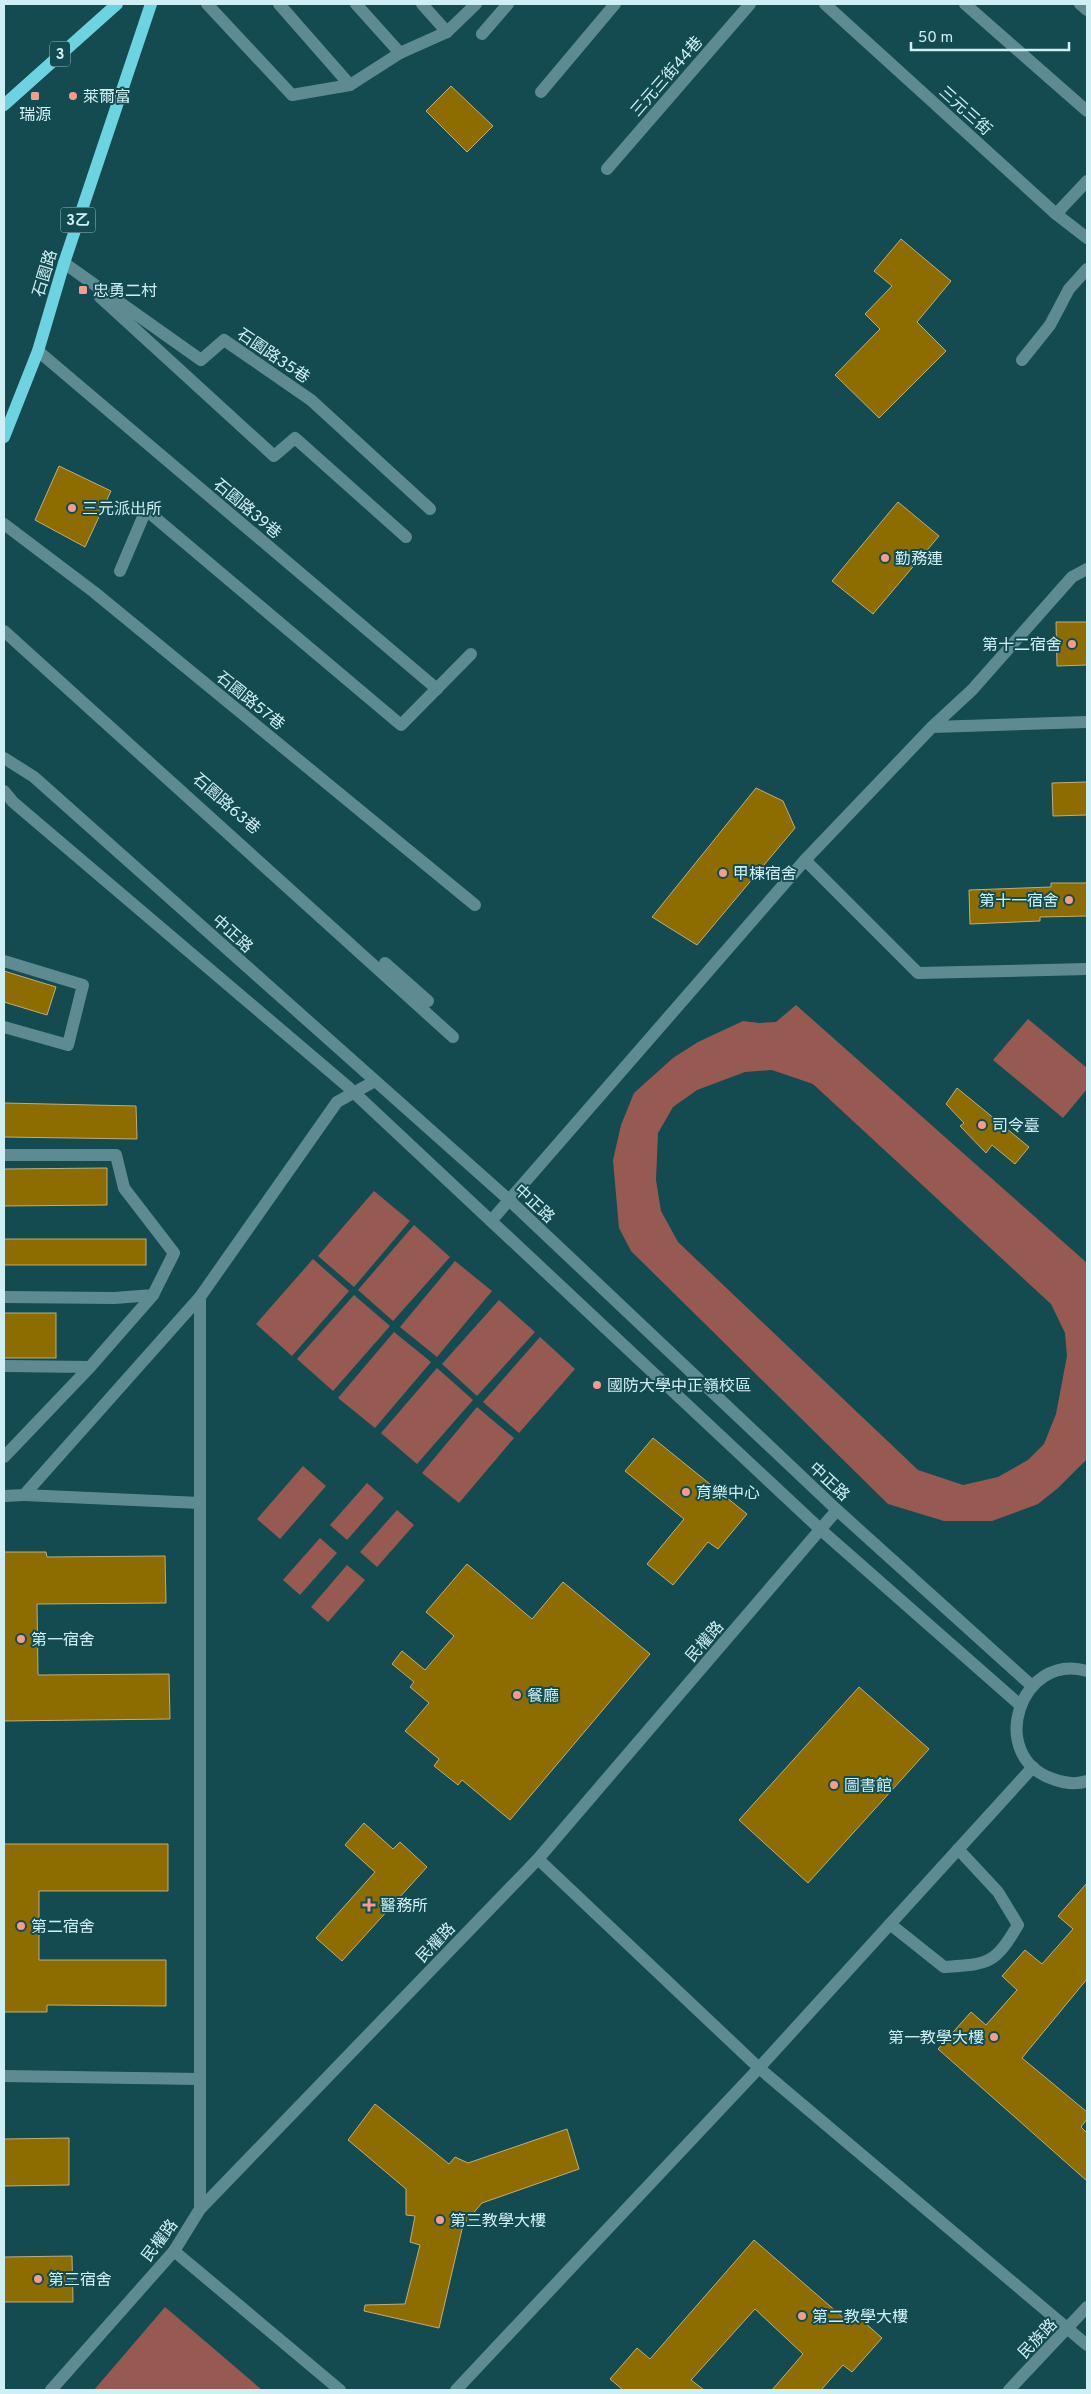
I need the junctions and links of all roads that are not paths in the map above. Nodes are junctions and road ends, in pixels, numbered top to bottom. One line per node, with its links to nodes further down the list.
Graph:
1 (117, 4): 20 (main road, 3)
2 (151, 4): 26 (main road, 石園路 / 3乙)
3 (208, 4): 18 (street)
4 (279, 4): 18 (street)
5 (356, 4): 17 (street)
6 (422, 4): 15 (street)
7 (476, 4): 15 (street)
8 (508, 4): 16 (street)
9 (615, 4): 19 (street)
10 (750, 4): 22 (street, 三元三街44巷)
11 (965, 4): 21 (street)
12 (1080, 4): 14 (street)
13 (832, 6): 24 (street, 三元三街)
14 (1087, 10)
15 (447, 32): 17 (street)
16 (482, 34)
17 (400, 53): 18 (street)
18 (350, 85)
19 (541, 92)
20 (4, 105)
21 (1087, 111)
22 (608, 169)
23 (1087, 181): 24 (street)
24 (1056, 214): 25 (street, 三元三街)
25 (1087, 238)
26 (64, 263): 28 (main road, 石園路 / 3乙); 31 (street, 石園路35巷); 33 (street)
27 (1087, 268): 29 (street)
28 (38, 351): 30 (main road, 石園路 / 3乙); 38 (street, 石園路39巷)
29 (1022, 360)
30 (4, 437)
31 (430, 509)
32 (4, 524): 44 (street, 石園路57巷)
33 (406, 537)
34 (1087, 569): 40 (street)
35 (120, 571): 38 (street)
36 (4, 631): 47 (street, 石園路63巷); 49 (street)
37 (471, 654): 38 (street)
38 (437, 689)
39 (1087, 722): 40 (street)
40 (932, 727): 43 (street)
41 (4, 758): 50 (street, 中正路)
42 (4, 791): 53 (street)
43 (805, 860): 46 (street); 52 (street)
44 (475, 905)
45 (4, 961): 48 (street)
46 (1087, 969)
47 (428, 1001)
48 (4, 1027)
49 (454, 1037)
50 (375, 1080): 52 (street, 中正路); 56 (street)
51 (4, 1155): 54 (street)
52 (508, 1199): 53 (street); 63 (street, 中正路)
53 (491, 1221): 64 (street)
54 (153, 1295): 55 (street); 58 (street)
55 (4, 1297)
56 (200, 1297): 60 (street); 62 (street)
57 (4, 1366): 58 (street)
58 (90, 1367): 59 (street)
59 (4, 1457)
60 (24, 1495): 61 (street); 62 (street)
61 (4, 1496)
62 (200, 1503): 75 (street)
63 (837, 1510): 64 (street, 民權路); 66 (street, 中正路)
64 (820, 1530): 67 (street); 71 (street, 民權路)
65 (1087, 1672): 66 (street)
66 (1032, 1686): 67 (street)
67 (1020, 1705): 68 (street)
68 (1033, 1767): 69 (street); 70 (street)
69 (1087, 1781)
70 (958, 1849): 72 (street); 72 (street)
71 (538, 1858): 73 (street); 76 (street, 民權路)
72 (890, 1924): 73 (street)
73 (759, 2068): 79 (street); 83 (street)
74 (4, 2076): 75 (street)
75 (200, 2079): 76 (street)
76 (200, 2209): 77 (street, 民權路)
77 (174, 2251): 81 (street, 民權路); 82 (street)
78 (1087, 2307): 79 (street, 民族路)
79 (1067, 2330): 80 (street); 84 (street, 民族路)
80 (1087, 2345)
81 (51, 2390)
82 (340, 2390)
83 (456, 2390)
84 (1009, 2390)

